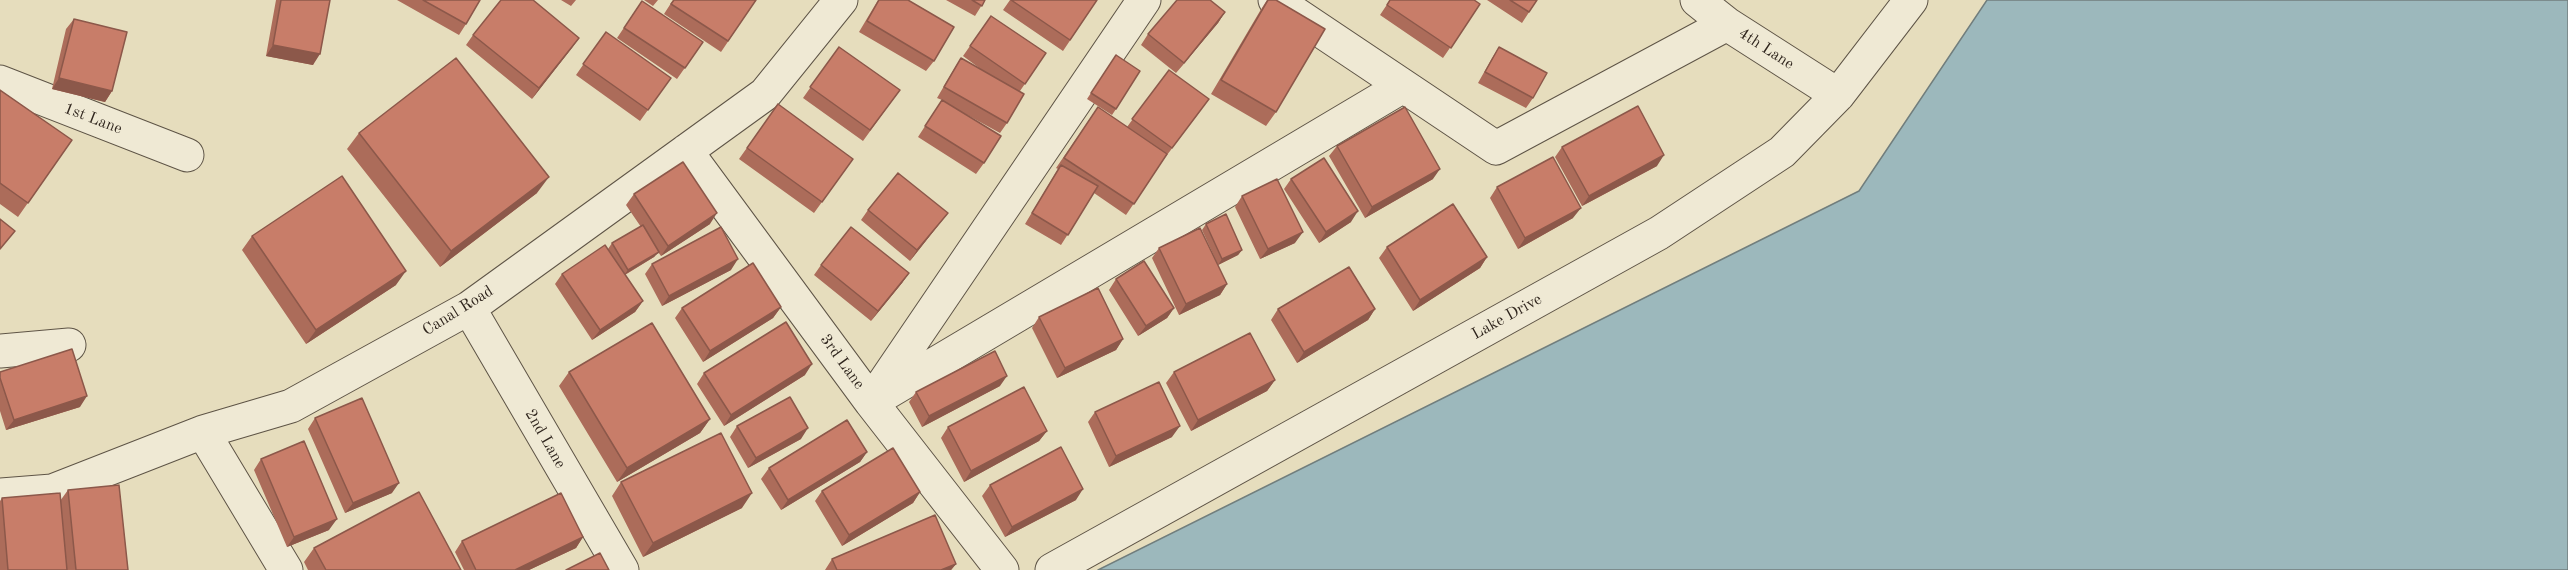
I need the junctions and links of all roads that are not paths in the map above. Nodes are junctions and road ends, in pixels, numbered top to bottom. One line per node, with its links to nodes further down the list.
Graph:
1 (841, 0): 10 (street, Canal Road)
2 (1144, 0): 15 (street)
3 (1275, 0): 8 (street)
4 (1697, 0): 6 (street, 4th Lane)
5 (1911, 0): 9 (street, Lake Drive)
6 (1727, 24): 8 (street); 9 (street, 4th Lane)
7 (0, 82): 11 (street, 1st Lane)
8 (1403, 86): 15 (street)
9 (1838, 95): 21 (street, Lake Drive)
10 (686, 151): 12 (street, Canal Road); 15 (street, 3rd Lane)
11 (187, 155)
12 (469, 308): 16 (street, Canal Road); 19 (street, 2nd Lane)
13 (69, 345): 14 (street)
14 (0, 351)
15 (870, 402): 20 (street, 3rd Lane)
16 (203, 432): 17 (street, Canal Road); 18 (street)
17 (0, 495)
18 (286, 570)
19 (622, 570)
20 (1002, 570)
21 (1052, 570)

